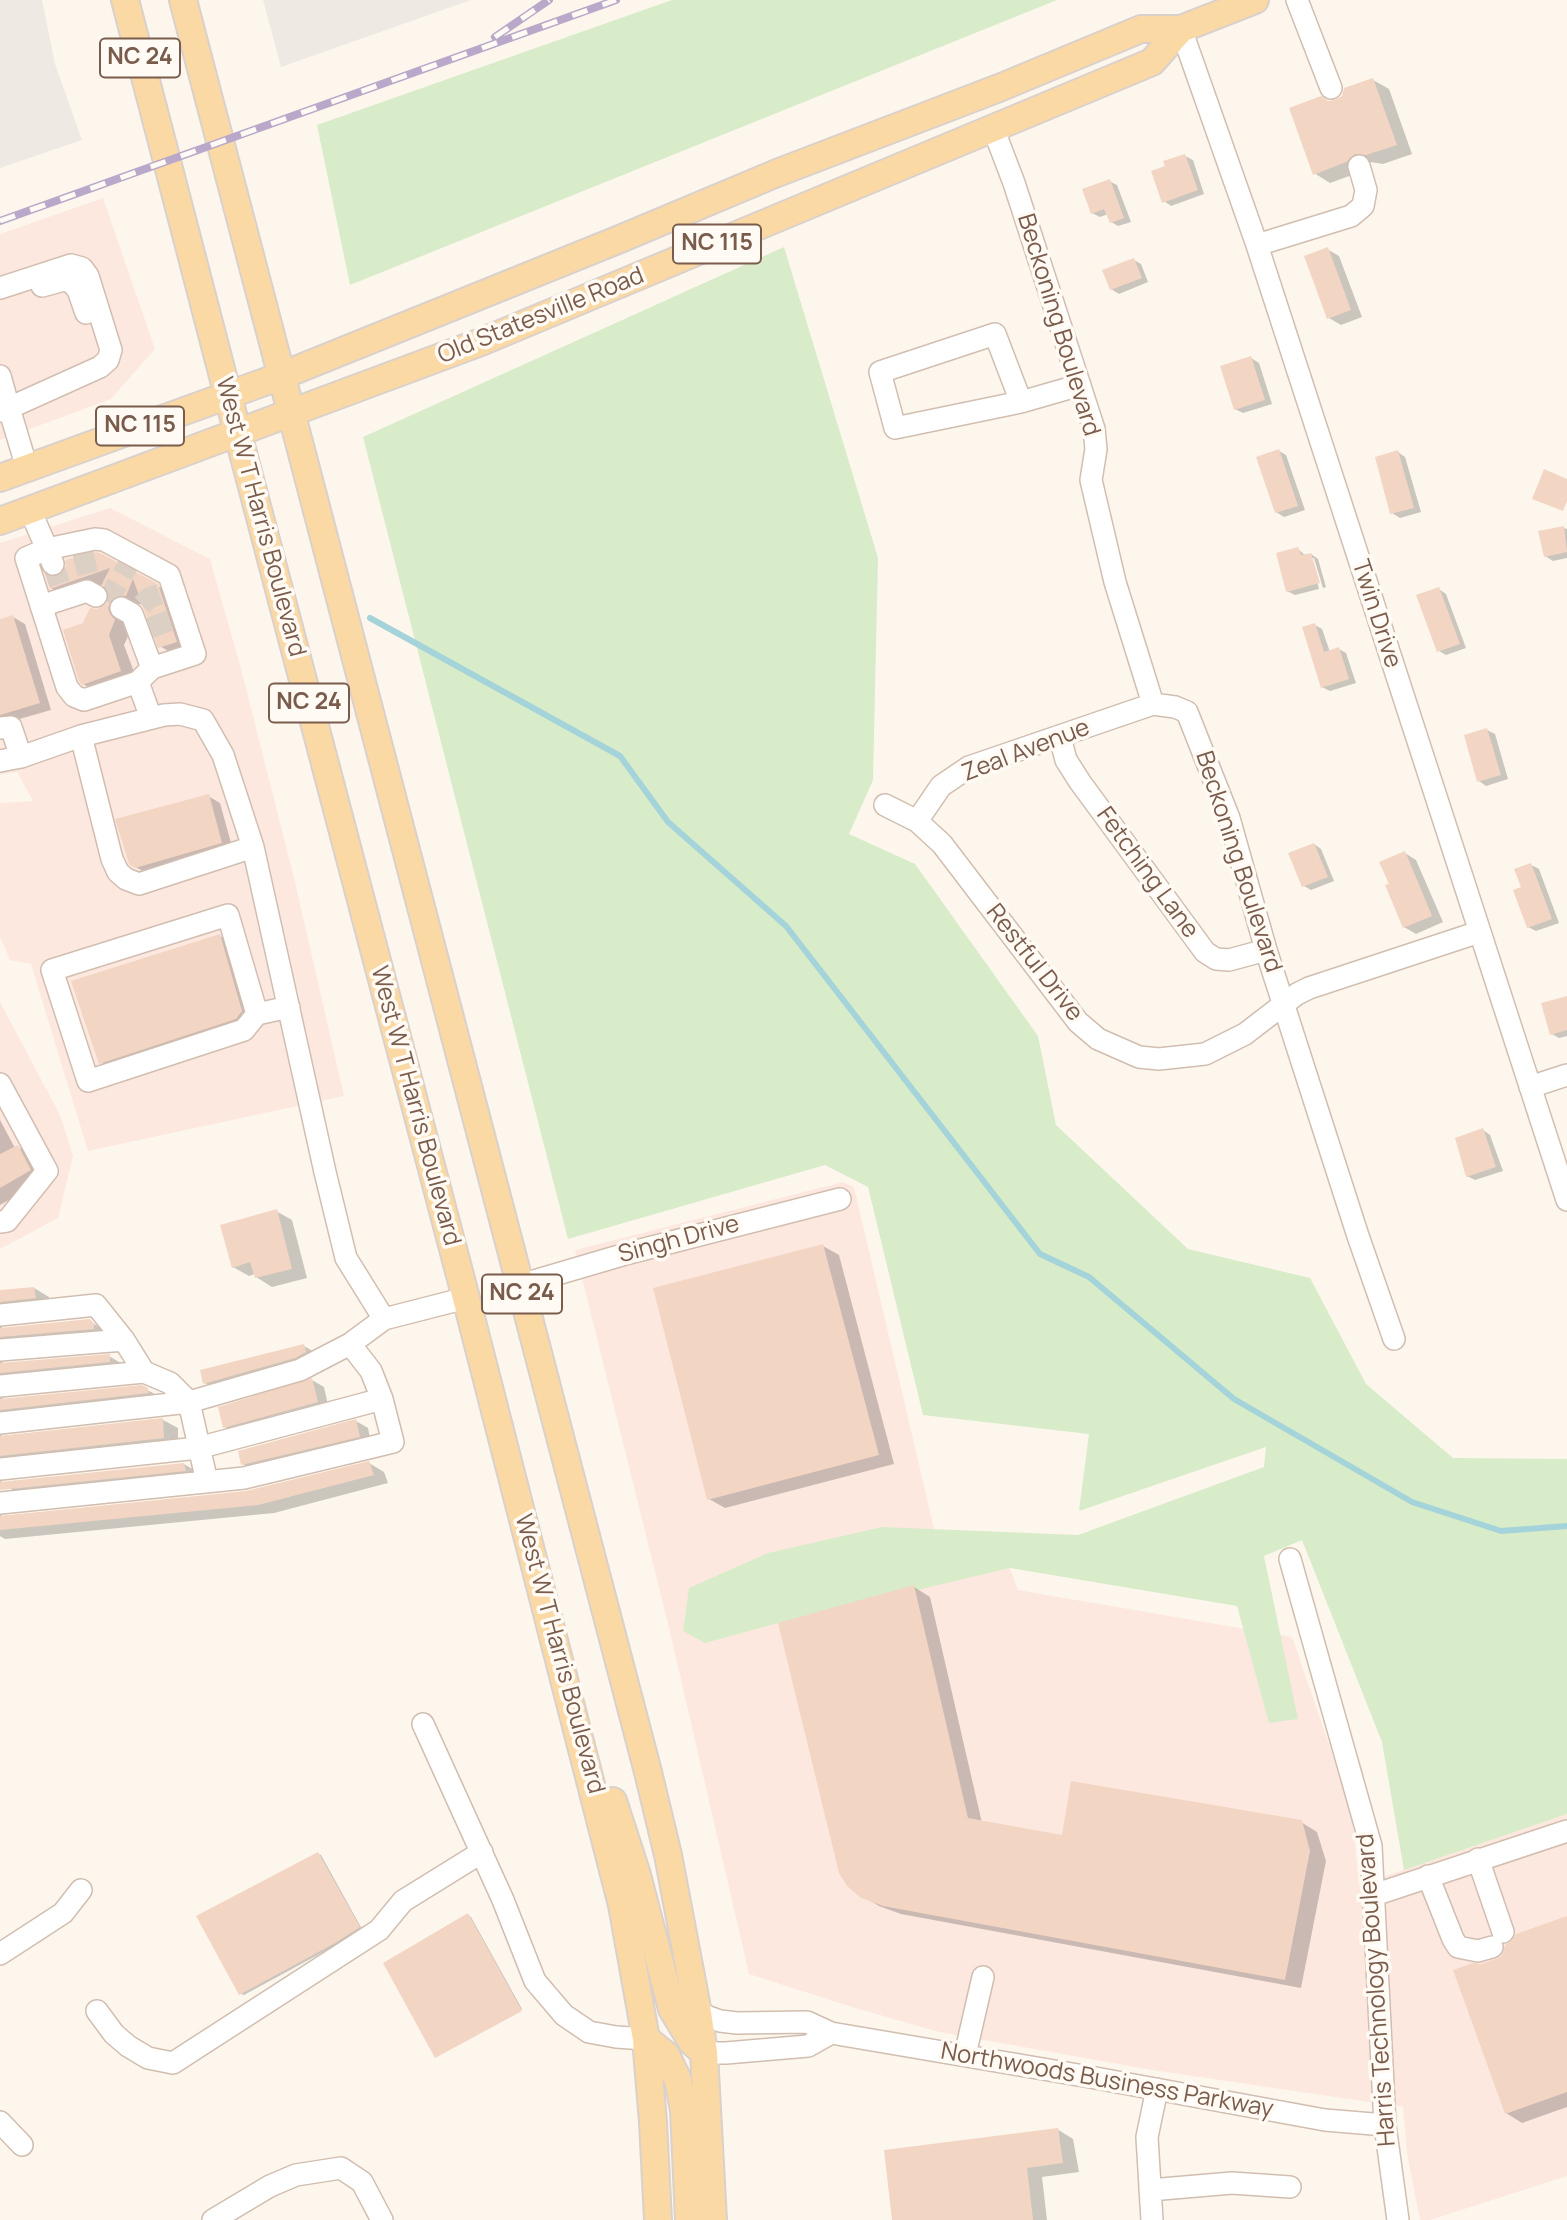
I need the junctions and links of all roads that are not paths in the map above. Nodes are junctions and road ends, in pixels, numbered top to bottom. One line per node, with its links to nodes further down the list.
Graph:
1 (125, 0): 14 (main road, West W T Harris Boulevard / NC 24)
2 (183, 0): 11 (main road, NC 24)
3 (1255, 0): 5 (main road, Old Statesville Road / NC 115)
4 (1297, 0): 6 (street)
5 (1181, 29): 7 (main road, Old Statesville Road / NC 115); 9 (street, Twin Drive); 11 (main road, Old Statesville Road / NC 115)
6 (1331, 88)
7 (993, 128): 13 (street, Beckoning Boulevard); 17 (main road, Old Statesville Road / NC 115)
8 (1359, 166): 9 (street)
9 (1257, 245): 38 (street, Twin Drive)
10 (1, 288): 16 (street)
11 (281, 376): 14 (main road, Old Statesville Road / NC 115); 17 (main road, NC 24)
12 (1, 382): 16 (street)
13 (1080, 386): 15 (street); 28 (street, Beckoning Boulevard)
14 (228, 395): 18 (main road, West W T Harris Boulevard / NC 24); 19 (main road, Old Statesville Road / NC 115)
15 (1021, 402): 15 (street)
16 (5, 409): 19 (street)
17 (292, 413): 18 (main road, Old Statesville Road / NC 115); 49 (main road, NC 24)
18 (238, 434): 21 (main road, Old Statesville Road / NC 115); 50 (main road, West W T Harris Boulevard / NC 24)
19 (27, 468): 20 (main road, Old Statesville Road / NC 115)
20 (0, 478)
21 (30, 510): 22 (main road, Old Statesville Road / NC 115); 23 (street)
22 (0, 521)
23 (50, 557): 25 (street); 27 (street)
24 (90, 588): 25 (street)
25 (41, 606): 27 (street)
26 (137, 617): 27 (street)
27 (145, 675): 29 (street)
28 (1153, 704): 32 (street, Zeal Avenue); 39 (street, Beckoning Boulevard)
29 (151, 718): 31 (street); 37 (street)
30 (0, 728): 33 (street)
31 (81, 736): 33 (street); 37 (street)
32 (1060, 737): 36 (street, Zeal Avenue); 39 (street, Fetching Lane)
33 (21, 757): 34 (street)
34 (0, 761)
35 (885, 805): 36 (street, Restful Drive)
36 (917, 821): 40 (street, Restful Drive)
37 (253, 847): 41 (street)
38 (1479, 932): 40 (street, Restful Drive); 45 (street, Twin Drive)
39 (1266, 950): 40 (street, Beckoning Boulevard)
40 (1284, 1004): 53 (street, Beckoning Boulevard)
41 (289, 1007): 42 (street); 52 (street)
42 (257, 1014): 42 (street)
43 (1567, 1075): 45 (street)
44 (0, 1084): 48 (street)
45 (1530, 1087): 47 (street, Twin Drive)
46 (839, 1199): 49 (street, Singh Drive)
47 (1567, 1200)
48 (0, 1222)
49 (520, 1285): 78 (main road, NC 24)
50 (467, 1298): 52 (street); 67 (main road, West W T Harris Boulevard / NC 24)
51 (0, 1315): 54 (street)
52 (384, 1319): 55 (street)
53 (1394, 1339)
54 (124, 1340): 56 (street); 57 (street)
55 (350, 1344): 59 (street); 60 (street)
56 (0, 1350)
57 (144, 1372): 58 (street); 60 (street)
58 (0, 1386)
59 (382, 1399): 62 (street); 64 (street)
60 (190, 1402): 61 (street); 62 (street)
61 (0, 1423)
62 (198, 1448): 63 (street); 64 (street)
63 (0, 1469)
64 (207, 1482): 65 (street)
65 (0, 1503)
66 (1290, 1559): 74 (street, Harris Technology Boulevard)
67 (564, 1675): 80 (main road, West W T Harris Boulevard / NC 24); 81 (main road)
68 (423, 1724): 70 (street)
69 (1567, 1831): 71 (street)
70 (482, 1852): 77 (street); 80 (street)
71 (1478, 1859): 72 (street); 72 (street)
72 (1428, 1876): 74 (street)
73 (81, 1890): 75 (street)
74 (1374, 1895): 85 (street, Harris Technology Boulevard)
75 (0, 1954)
76 (983, 1977): 82 (street)
77 (97, 2011)
78 (698, 2013): 79 (street, Northwoods Business Parkway); 81 (main road, NC 24)
79 (831, 2033): 81 (street); 82 (street, Northwoods Business Parkway)
80 (646, 2039): 91 (main road, West W T Harris Boulevard / NC 24); 92 (main road)
81 (704, 2053): 93 (main road, NC 24)
82 (965, 2055): 83 (street, Northwoods Business Parkway)
83 (1157, 2089): 85 (street, Northwoods Business Parkway); 88 (street)
84 (0, 2122): 86 (street)
85 (1385, 2125): 95 (street, Harris Technology Boulevard)
86 (22, 2146)
87 (1290, 2188): 88 (street)
88 (1150, 2190): 94 (street)
89 (213, 2220): 90 (street)
90 (382, 2220)
91 (658, 2220)
92 (689, 2220)
93 (713, 2220)
94 (1152, 2220)
95 (1398, 2220)

